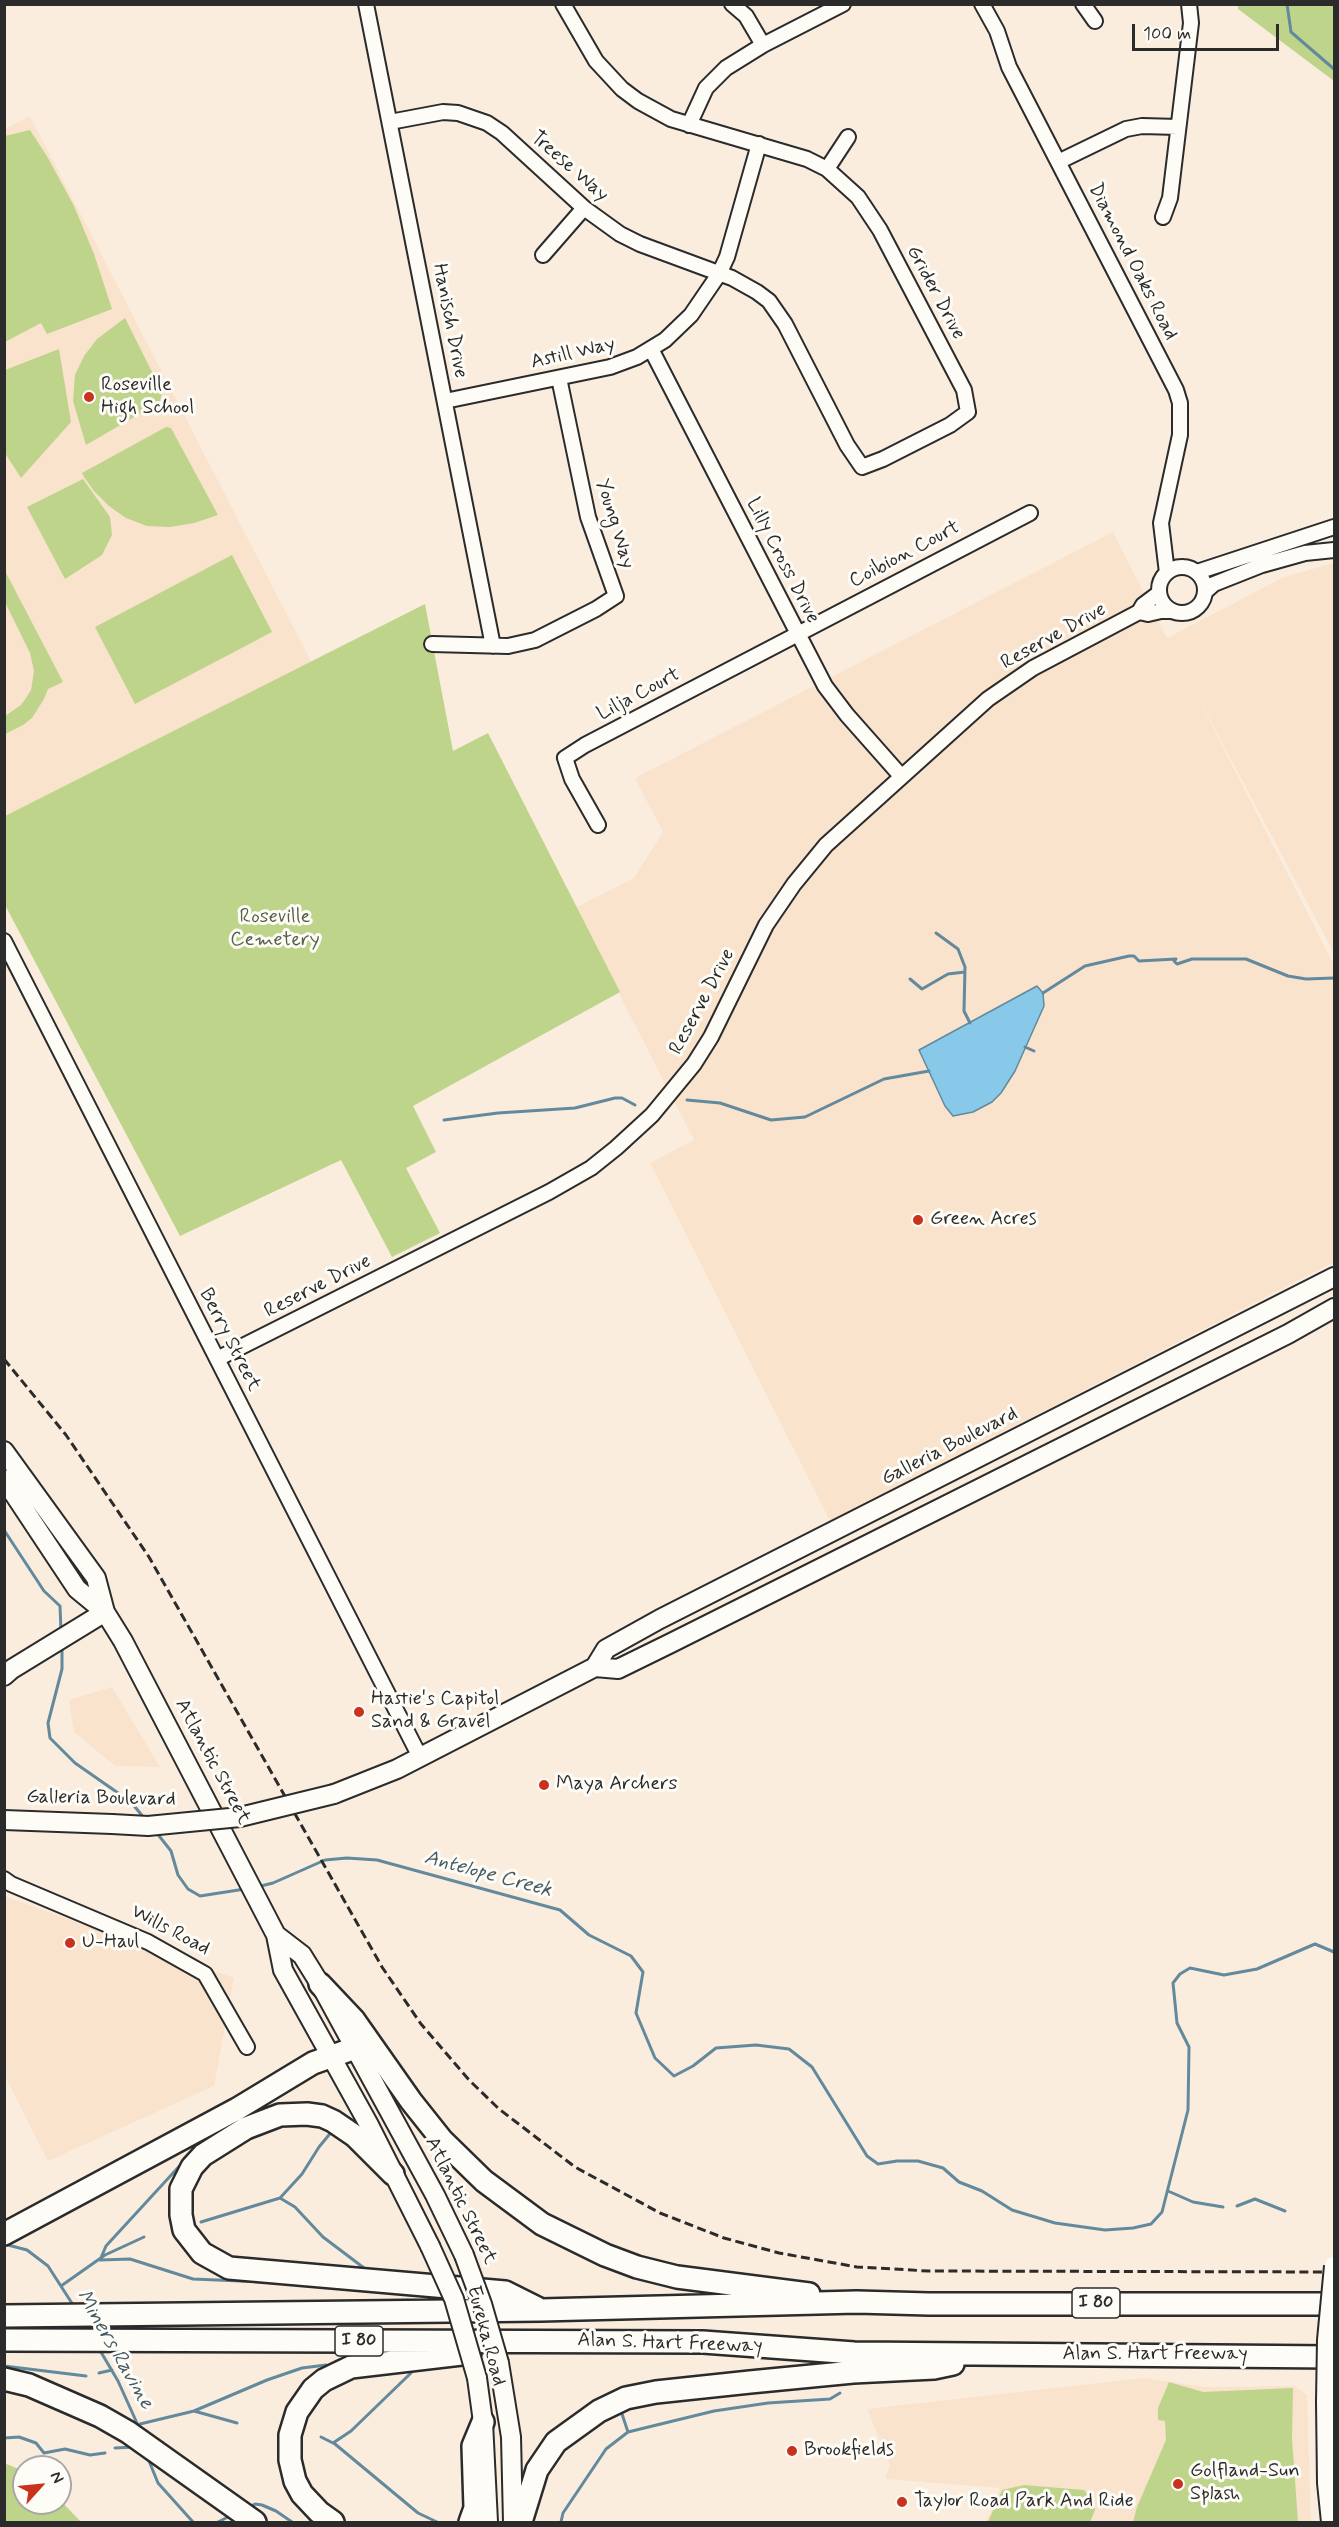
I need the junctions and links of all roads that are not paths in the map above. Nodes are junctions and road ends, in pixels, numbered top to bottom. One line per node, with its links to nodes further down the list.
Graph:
1 (366, 4): 10 (street, Hanisch Drive)
2 (563, 4): 11 (street, Grider Drive)
3 (732, 4): 9 (street)
4 (843, 4): 9 (street)
5 (982, 4): 15 (street, Diamond Oaks Road)
6 (1083, 4): 8 (street)
7 (1190, 4): 12 (street)
8 (1095, 21)
9 (763, 45): 11 (street)
10 (390, 122): 17 (street, Treese Way); 23 (street, Hanisch Drive)
11 (689, 125): 14 (street, Grider Drive)
12 (1178, 127): 15 (street); 18 (street)
13 (848, 136): 16 (street)
14 (759, 144): 16 (street, Grider Drive); 20 (street, Astill Way)
15 (1058, 162): 27 (street, Diamond Oaks Road)
16 (827, 169): 20 (street, Grider Drive)
17 (584, 208): 19 (street); 20 (street, Treese Way)
18 (1162, 217)
19 (543, 255)
20 (719, 274): 21 (street, Astill Way)
21 (651, 349): 22 (street, Astill Way); 33 (street, Lilly Cross Drive)
22 (559, 378): 23 (street, Astill Way); 35 (street, Young Way)
23 (445, 401): 35 (street, Hanisch Drive)
24 (1030, 513): 33 (street, Coibion Court)
25 (1335, 527): 28 (street)
26 (1335, 550): 29 (street)
27 (1174, 570): 28 (street); 30 (street)
28 (1197, 572): 29 (street)
29 (1206, 591): 31 (street)
30 (1160, 593): 31 (street); 32 (street, Reserve Drive)
31 (1172, 611): 32 (street, Reserve Drive)
32 (1139, 612): 36 (street, Reserve Drive)
33 (798, 633): 36 (street, Lilly Cross Drive); 37 (street, Lilja Court)
34 (432, 644): 35 (street, Young Way)
35 (493, 646)
36 (901, 776): 41 (street, Reserve Drive)
37 (598, 825)
38 (4, 940): 41 (street, Berry Street)
39 (1335, 1276): 45 (main road, Galleria Boulevard)
40 (1335, 1308): 45 (main road, Galleria Boulevard)
41 (217, 1359): 47 (street, Berry Street)
42 (4, 1451): 44 (main road, Atlantic Street)
43 (4, 1479): 44 (main road, Atlantic Street)
44 (105, 1612): 46 (main road); 50 (main road, Atlantic Street)
45 (595, 1667): 47 (main road, Galleria Boulevard)
46 (4, 1676)
47 (420, 1757): 48 (main road, Galleria Boulevard, bridge)
48 (4, 1820)
49 (4, 1879): 52 (street, Wills Road)
50 (276, 1935): 51 (main road, Atlantic Street); 54 (main road, Atlantic Street)
51 (320, 1984): 53 (main road, Atlantic Street); 58 (highway)
52 (247, 2047)
53 (355, 2048): 54 (highway); 72 (main road, Atlantic Street, bridge)
54 (330, 2057): 55 (main road, Atlantic Street); 56 (highway)
55 (393, 2174): 60 (highway); 67 (main road, Eureka Road, bridge)
56 (4, 2234)
57 (1335, 2266): 59 (main road, bridge)
58 (857, 2302): 59 (highway, Alan S. Hart Freeway / I 80); 60 (highway, Alan S. Hart Freeway / I 80)
59 (1332, 2308): 74 (main road, bridge)
60 (541, 2310): 61 (highway, Alan S. Hart Freeway / I 80)
61 (4, 2316)
62 (4, 2340): 63 (highway, Alan S. Hart Freeway / I 80)
63 (573, 2342): 64 (highway, Alan S. Hart Freeway / I 80); 69 (highway)
64 (1008, 2354): 65 (highway, Alan S. Hart Freeway / I 80); 73 (highway)
65 (1335, 2357)
66 (4, 2379): 68 (highway)
67 (483, 2422): 70 (highway); 71 (main road, Eureka Road)
68 (255, 2523)
69 (333, 2523)
70 (470, 2523)
71 (488, 2523)
72 (513, 2523)
73 (522, 2523)
74 (1330, 2523)

